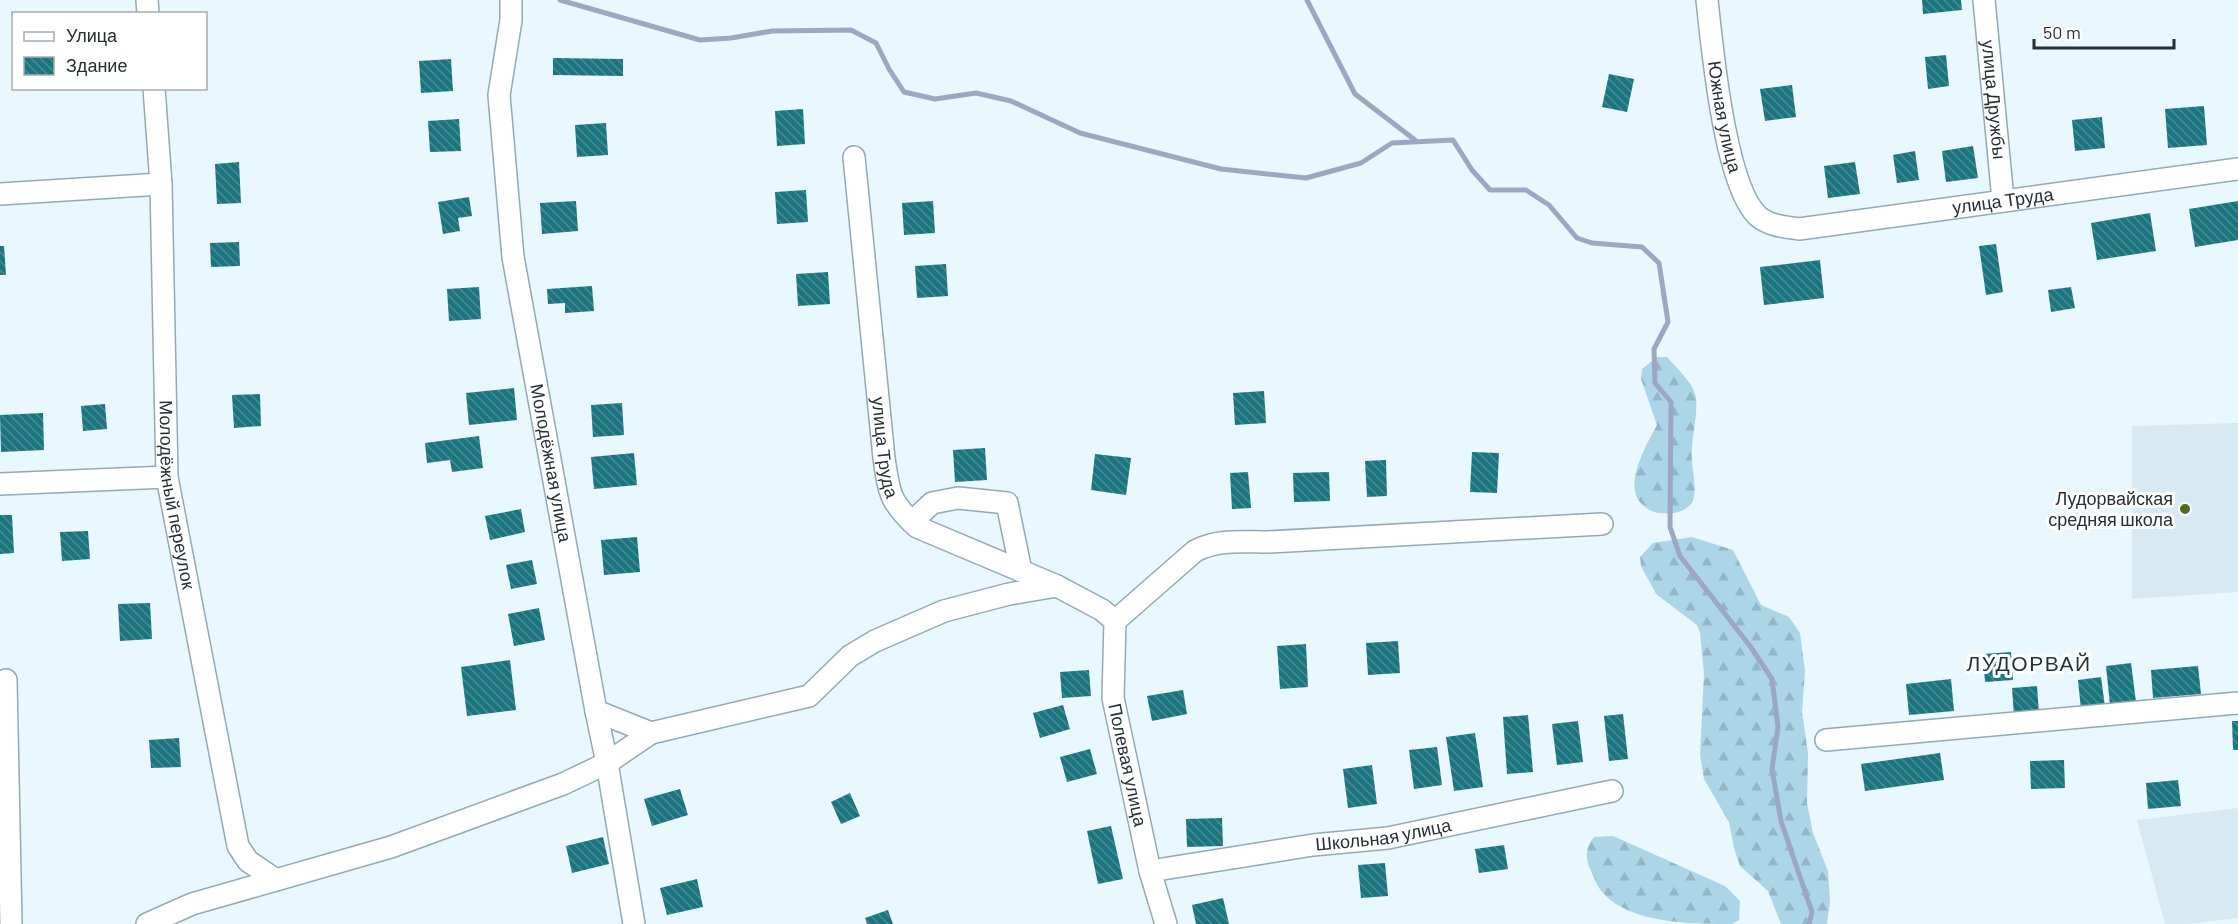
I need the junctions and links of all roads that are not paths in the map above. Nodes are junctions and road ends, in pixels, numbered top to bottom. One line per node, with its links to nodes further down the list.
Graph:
1 (511, 0): 20 (street, Молодёжная улица)
2 (1707, 0): 10 (street, Южная улица)
3 (1984, 0): 9 (street, улица Дружбы)
4 (154, 90): 7 (street, Молодёжный переулок)
5 (854, 157): 13 (street, улица Труда)
6 (2238, 169): 9 (street, улица Труда)
7 (161, 184): 8 (street); 11 (street, Молодёжный переулок)
8 (0, 194)
9 (2003, 200): 10 (street, улица Труда)
10 (1768, 223)
11 (167, 477): 12 (street); 26 (street, Молодёжный переулок)
12 (0, 484)
13 (912, 522): 15 (street, улица Труда); 15 (street)
14 (1602, 524): 17 (street)
15 (1021, 571): 16 (street, улица Труда)
16 (1057, 586): 17 (street, улица Труда); 21 (street)
17 (1109, 615): 25 (street, Полевая улица)
18 (6, 680): 27 (street)
19 (2238, 704): 22 (street)
20 (596, 711): 21 (street); 23 (street, Молодёжная улица)
21 (651, 733): 23 (street)
22 (1826, 740)
23 (607, 763): 26 (street); 29 (street, Молодёжная улица)
24 (1612, 791): 25 (street, Школьная улица)
25 (1150, 871): 30 (street, Полевая улица)
26 (276, 880): 28 (street)
27 (11, 924)
28 (147, 924)
29 (634, 924)
30 (1166, 924)

